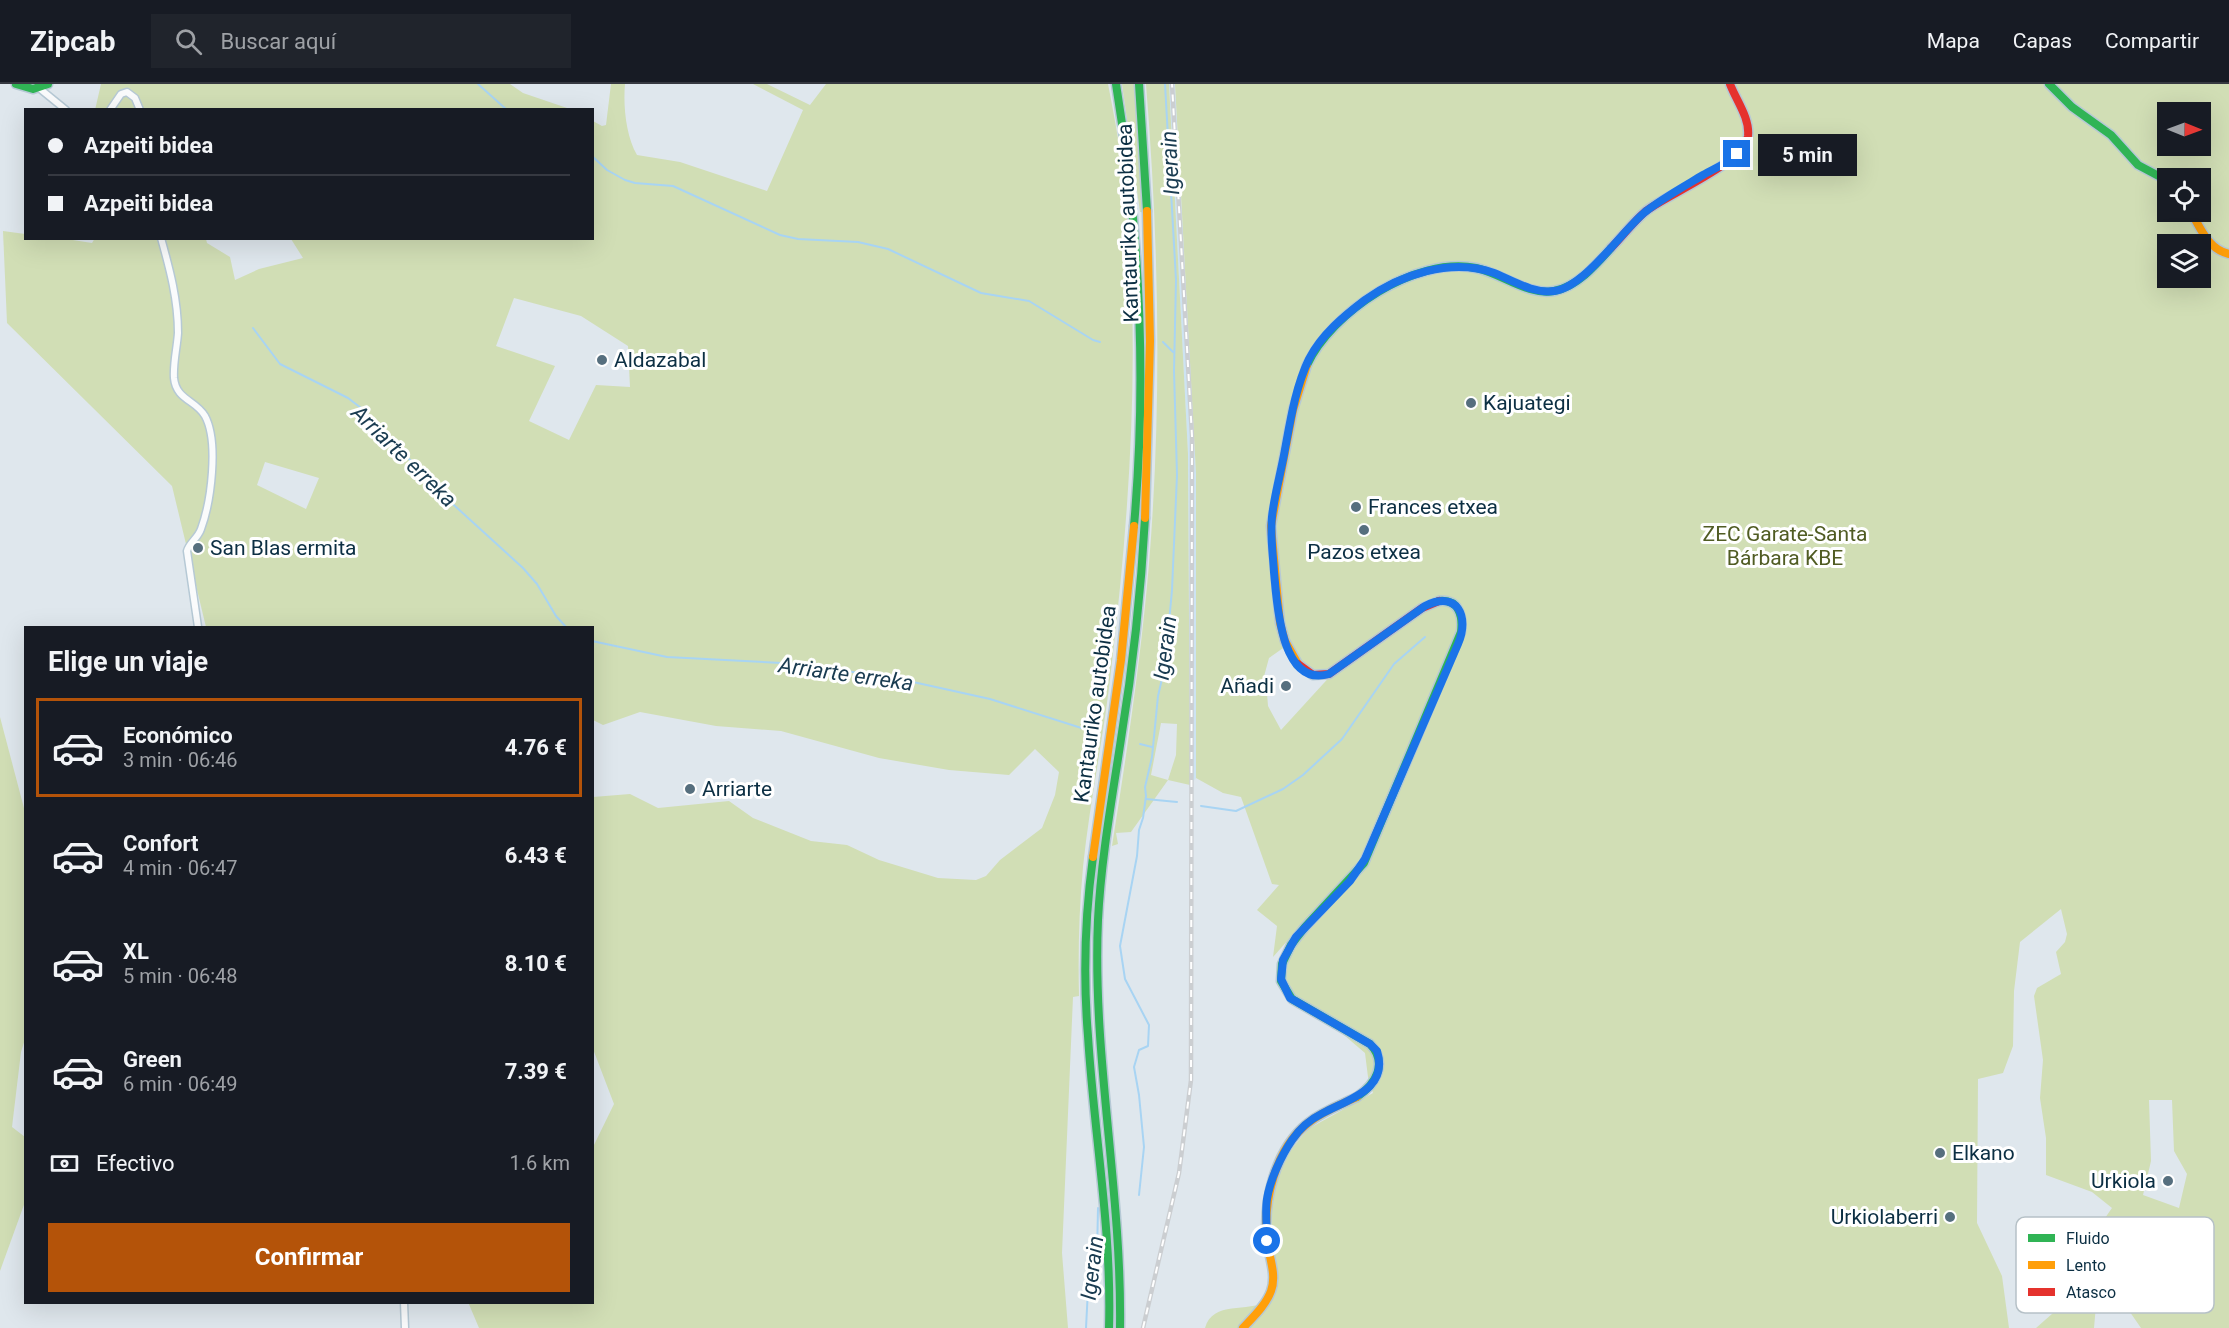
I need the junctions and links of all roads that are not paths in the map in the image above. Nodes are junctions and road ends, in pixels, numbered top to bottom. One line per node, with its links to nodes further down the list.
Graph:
1 (16, 84): 7 (main road)
2 (48, 84): 7 (main road)
3 (1116, 84): 18 (main road, Kantauriko autobidea)
4 (1139, 84): 19 (main road, Kantauriko autobidea)
5 (1730, 84): 20 (main road)
6 (2049, 84): 11 (main road)
7 (39, 88): 8 (street)
8 (64, 108)
9 (111, 108): 10 (street)
10 (139, 108)
11 (2157, 175)
12 (2197, 222): 14 (main road)
13 (162, 240): 15 (street)
14 (2229, 254)
15 (198, 626)
16 (404, 1304): 17 (street)
17 (405, 1328)
18 (1109, 1328)
19 (1120, 1328)
20 (1243, 1328)

